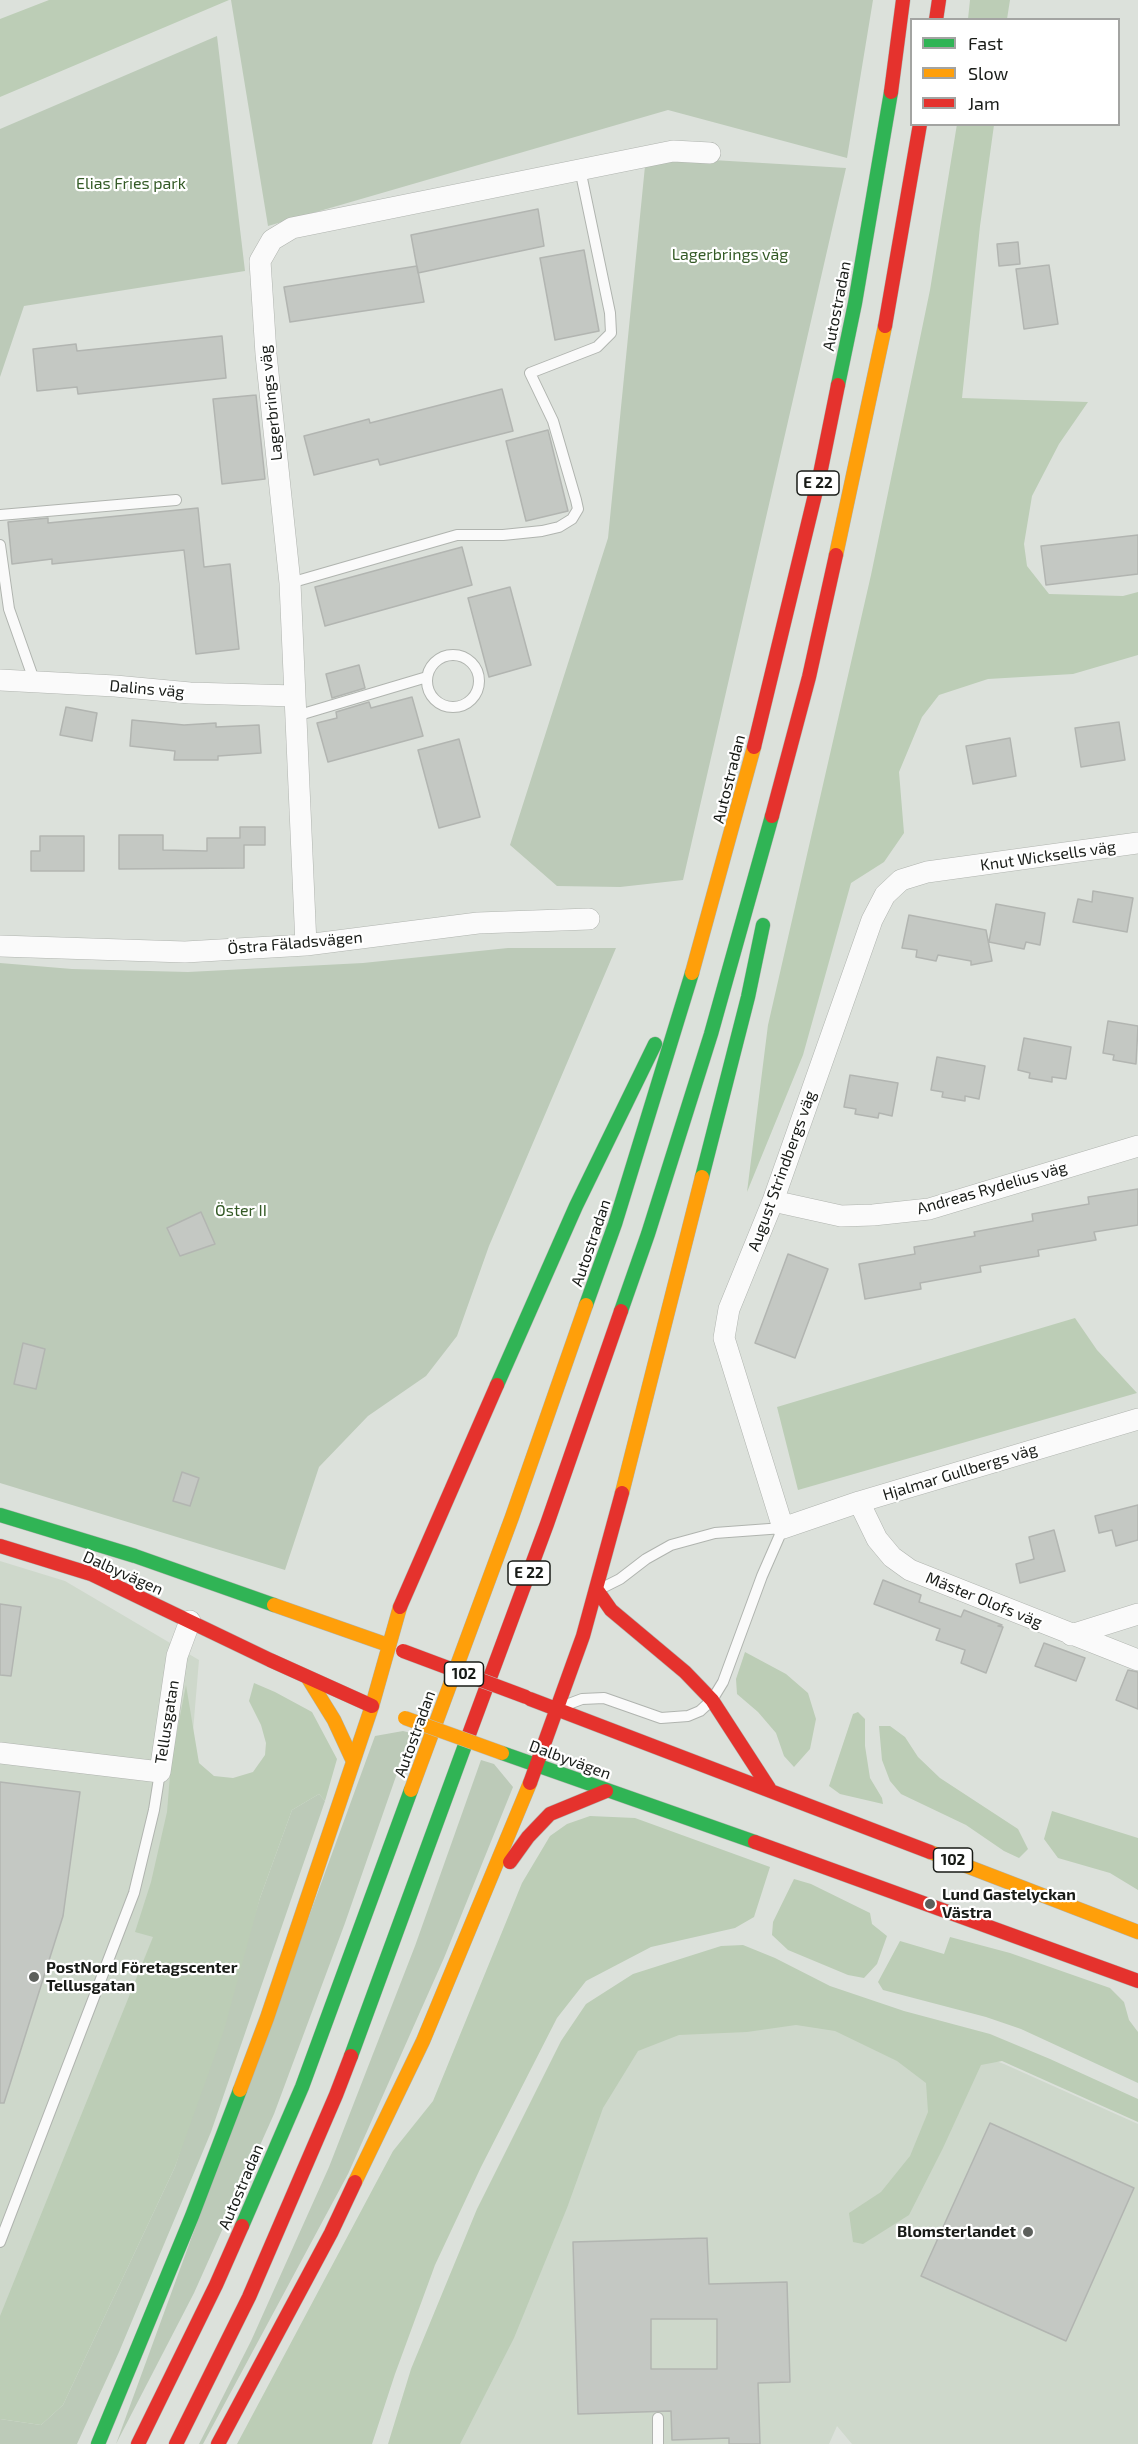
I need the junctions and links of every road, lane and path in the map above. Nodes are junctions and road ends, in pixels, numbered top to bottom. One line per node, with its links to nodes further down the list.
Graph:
1 (903, 0): 23 (main road, Autostradan / E 22)
2 (939, 0): 3 (main road)
3 (936, 18)
4 (920, 126): 12 (main road, E 22)
5 (710, 153): 6 (street, Lagerbrings väg)
6 (580, 169): 10 (street, Lagerbrings väg); 10 (lane)
7 (176, 500): 8 (lane)
8 (0, 515)
9 (0, 545): 14 (lane)
10 (290, 583): 15 (street, Lagerbrings väg)
11 (427, 677): 11 (lane); 15 (lane)
12 (809, 677): 16 (main road); 54 (main road, E 22)
13 (0, 681): 14 (street, Dalins väg)
14 (34, 681): 15 (street, Dalins väg)
15 (295, 706): 21 (street, Lagerbrings väg)
16 (781, 836)
17 (1138, 843): 18 (street, Knut Wicksells väg)
18 (958, 868): 25 (street, August Strindbergs väg)
19 (765, 916): 31 (main road)
20 (590, 919): 21 (street, Östra Fäladsvägen)
21 (306, 945): 22 (street, Östra Fäladsvägen)
22 (0, 946)
23 (698, 959): 35 (main road); 53 (main road, Autostradan / E 22)
24 (1138, 1146): 25 (street, Andreas Rydelius väg)
25 (772, 1201): 29 (street, August Strindbergs väg)
26 (1138, 1419): 27 (street, Hjalmar Gullbergs väg)
27 (860, 1502): 29 (street, Hjalmar Gullbergs väg); 34 (street, Mäster Olofs väg)
28 (0, 1515): 35 (main road, Dalbyvägen)
29 (783, 1528): 31 (lane); 38 (lane)
30 (0, 1546): 33 (main road, Dalbyvägen)
31 (597, 1590): 38 (main road); 39 (main road)
32 (1138, 1614): 34 (street)
33 (190, 1621): 37 (main road, Dalbyvägen); 44 (street, Tellusgatan)
34 (1071, 1635): 36 (street, Mäster Olofs väg)
35 (388, 1645): 39 (main road, Dalbyvägen / 102, bridge); 40 (main road)
36 (1138, 1660)
37 (308, 1678): 40 (main road, Dalbyvägen); 42 (main road)
38 (712, 1700): 39 (lane); 45 (main road)
39 (557, 1709): 43 (main road); 45 (main road, Dalbyvägen / 102)
40 (389, 1712): 42 (main road); 43 (main road, Dalbyvägen, bridge)
41 (0, 1753): 44 (street, Tellusgatan)
42 (353, 1761): 52 (main road)
43 (536, 1766): 46 (main road, Dalbyvägen); 47 (main road)
44 (159, 1772): 50 (lane)
45 (769, 1788): 48 (main road, Dalbyvägen / 102)
46 (606, 1791): 47 (main road); 49 (main road, Dalbyvägen)
47 (480, 1906): 55 (main road)
48 (1138, 1932)
49 (1138, 1981)
50 (0, 2242)
51 (658, 2418): 56 (lane)
52 (98, 2444)
53 (138, 2444)
54 (176, 2444)
55 (218, 2444)
56 (658, 2444)

